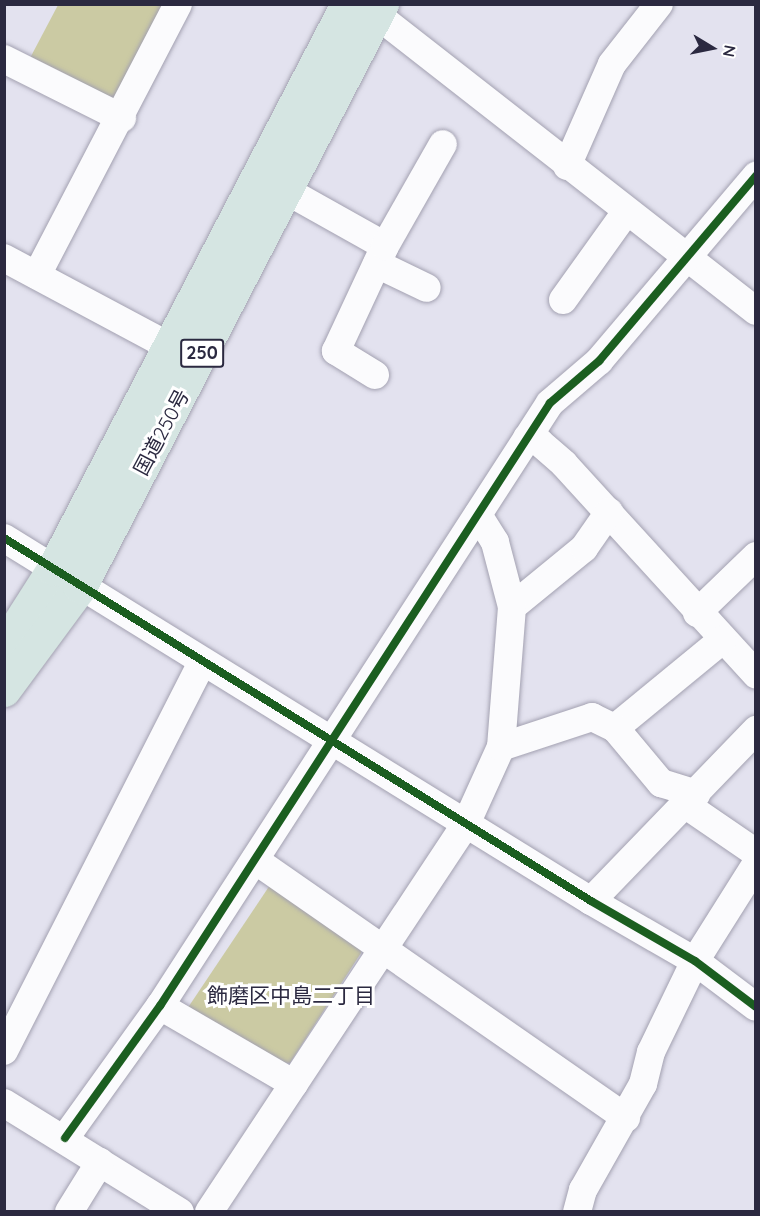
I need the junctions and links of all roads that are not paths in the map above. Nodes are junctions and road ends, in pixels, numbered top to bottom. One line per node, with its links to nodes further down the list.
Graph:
1 (178, 4): 5 (street)
2 (659, 4): 7 (street)
3 (367, 7): 7 (street); 9 (highway, 国道250号 / 250); 18 (highway, 国道250号 / 250)
4 (4, 59): 5 (street)
5 (122, 118): 14 (street)
6 (443, 144): 11 (street)
7 (567, 166): 10 (street)
8 (756, 176): 13 (street)
9 (286, 191): 11 (street); 26 (highway, 国道250号 / 250)
10 (626, 212): 13 (street); 16 (street)
11 (381, 255): 15 (street); 19 (street)
12 (4, 258): 14 (street)
13 (686, 259): 17 (street); 20 (street)
14 (37, 275): 18 (street)
15 (427, 288)
16 (563, 300)
17 (756, 311)
18 (169, 346): 25 (highway, 国道250号 / 250)
19 (375, 375)
20 (527, 438): 21 (street); 22 (street)
21 (609, 512): 27 (street); 28 (street)
22 (478, 515): 27 (street); 36 (street)
23 (4, 538): 25 (street)
24 (756, 556): 28 (street)
25 (53, 568): 26 (street); 30 (highway, 国道250号 / 250)
26 (80, 587): 31 (street); 33 (highway, 国道250号 / 250)
27 (513, 607): 37 (street)
28 (697, 613): 29 (street)
29 (722, 640): 32 (street); 34 (street)
30 (4, 646)
31 (202, 663): 36 (street); 48 (street)
32 (756, 674)
33 (4, 690)
34 (615, 728): 37 (street); 38 (street)
35 (756, 730): 38 (street)
36 (334, 739): 39 (street); 41 (street)
37 (501, 747): 39 (street)
38 (691, 800): 40 (street); 43 (street)
39 (466, 824): 43 (street); 44 (street)
40 (756, 853)
41 (255, 860): 44 (street); 46 (street)
42 (752, 881): 45 (street)
43 (591, 901): 45 (street)
44 (384, 949): 49 (street); 51 (street)
45 (695, 961): 47 (street); 51 (street)
46 (160, 1006): 49 (street); 52 (street)
47 (756, 1007)
48 (4, 1051)
49 (294, 1084): 56 (street)
50 (4, 1103): 52 (street)
51 (626, 1118): 57 (street)
52 (65, 1138): 53 (street)
53 (100, 1162): 54 (street); 55 (street)
54 (69, 1212)
55 (180, 1212)
56 (209, 1212)
57 (577, 1212)

